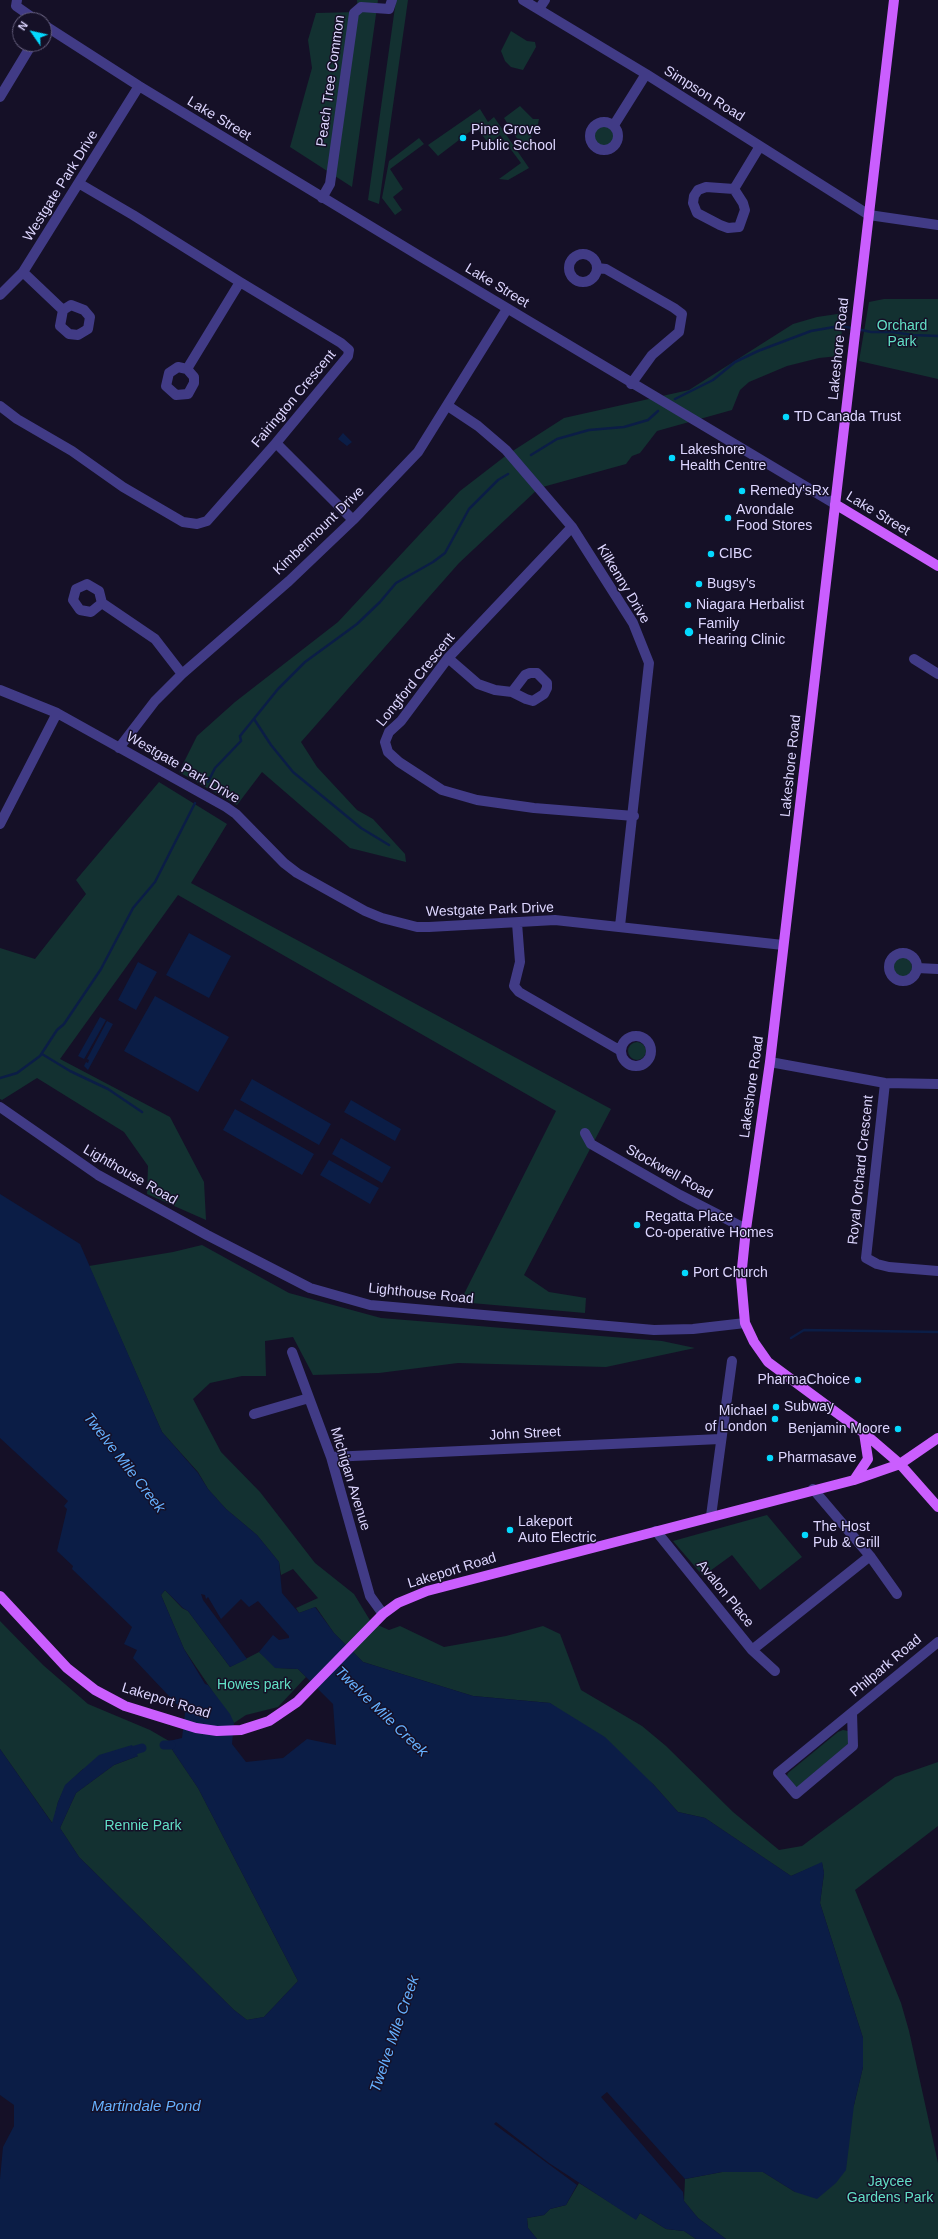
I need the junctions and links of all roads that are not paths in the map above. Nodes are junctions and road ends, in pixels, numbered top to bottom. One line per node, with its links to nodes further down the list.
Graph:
1 (392, 0): 17 (street, Peach Tree Common)
2 (523, 0): 6 (street, Simpson Road)
3 (545, 0): 6 (street)
4 (894, 0): 18 (main road, Lakeshore Road)
5 (16, 3): 7 (street)
6 (539, 10): 10 (street, Simpson Road)
7 (27, 12)
8 (52, 30): 11 (street, Lake Street)
9 (27, 52): 12 (street)
10 (646, 74): 13 (street); 14 (street, Simpson Road)
11 (139, 86): 15 (street, Westgate Park Drive); 17 (street, Lake Street)
12 (0, 97)
13 (614, 125)
14 (760, 146): 16 (street); 18 (street, Simpson Road)
15 (80, 184): 21 (street, Westgate Park Drive); 22 (street, Fairington Crescent)
16 (734, 189): 16 (street)
17 (322, 198): 24 (street, Lake Street)
18 (869, 215): 19 (street); 31 (main road, Lakeshore Road)
19 (938, 224)
20 (597, 268): 27 (street)
21 (23, 272): 23 (street, Westgate Park Drive); 25 (street)
22 (240, 282): 26 (street); 30 (street, Fairington Crescent)
23 (0, 296)
24 (507, 309): 27 (street, Lake Street); 29 (street, Kimbermount Drive)
25 (63, 310)
26 (187, 369)
27 (631, 384): 31 (street, Lake Street)
28 (0, 406): 30 (street, Fairington Crescent)
29 (448, 406): 32 (street, Kimbermount Drive); 33 (street, Kilkenny Drive)
30 (276, 444): 32 (street)
31 (835, 504): 34 (main road, Lake Street); 48 (main road, Lakeshore Road)
32 (353, 520): 38 (street, Kimbermount Drive)
33 (572, 527): 36 (street, Longford Crescent); 44 (street, Kilkenny Drive)
34 (938, 566)
35 (102, 603): 38 (street)
36 (448, 658): 41 (street); 44 (street, Longford Crescent)
37 (914, 659): 39 (street)
38 (182, 674): 43 (street, Kimbermount Drive)
39 (938, 674)
40 (0, 690): 42 (street, Westgate Park Drive)
41 (512, 692)
42 (57, 713): 43 (street, Westgate Park Drive); 45 (street)
43 (119, 748): 46 (street, Westgate Park Drive)
44 (634, 816): 47 (street, Kilkenny Drive)
45 (0, 824)
46 (517, 923): 47 (street, Westgate Park Drive); 51 (street)
47 (620, 926): 48 (street, Westgate Park Drive)
48 (784, 945): 52 (main road, Lakeshore Road)
49 (917, 968): 50 (street)
50 (938, 970)
51 (621, 1051)
52 (770, 1062): 53 (street); 57 (main road, Lakeshore Road)
53 (885, 1083): 54 (street); 58 (street, Royal Orchard Crescent)
54 (938, 1084)
55 (0, 1107): 59 (street, Lighthouse Road)
56 (585, 1133): 57 (street, Stockwell Road)
57 (746, 1229): 59 (main road, Lakeshore Road)
58 (938, 1271)
59 (745, 1323): 64 (main road, Lakeshore Road)
60 (292, 1352): 62 (street, Michigan Avenue)
61 (732, 1361): 66 (street)
62 (309, 1398): 63 (street); 67 (street, Michigan Avenue)
63 (254, 1414)
64 (864, 1433): 68 (main road, Lakeshore Road); 69 (main road)
65 (938, 1438): 68 (main road, Lakeport Road)
66 (720, 1440): 67 (street, John Street); 72 (street)
67 (331, 1457): 77 (street, Michigan Avenue)
68 (900, 1464): 69 (main road, Lakeport Road); 71 (main road, Lakeshore Road)
69 (854, 1480): 70 (main road, Lakeport Road)
70 (813, 1490): 72 (main road, Lakeport Road); 74 (street)
71 (938, 1507)
72 (711, 1516): 73 (main road, Lakeport Road)
73 (656, 1531): 77 (main road, Lakeport Road); 79 (street, Avalon Place)
74 (870, 1556): 75 (street); 79 (street)
75 (898, 1594)
76 (0, 1596): 77 (main road, Lakeport Road)
77 (383, 1614)
78 (938, 1642): 81 (street, Philpark Road)
79 (752, 1650): 80 (street, Avalon Place)
80 (775, 1671)
81 (852, 1713): 81 (street, Philpark Road)

